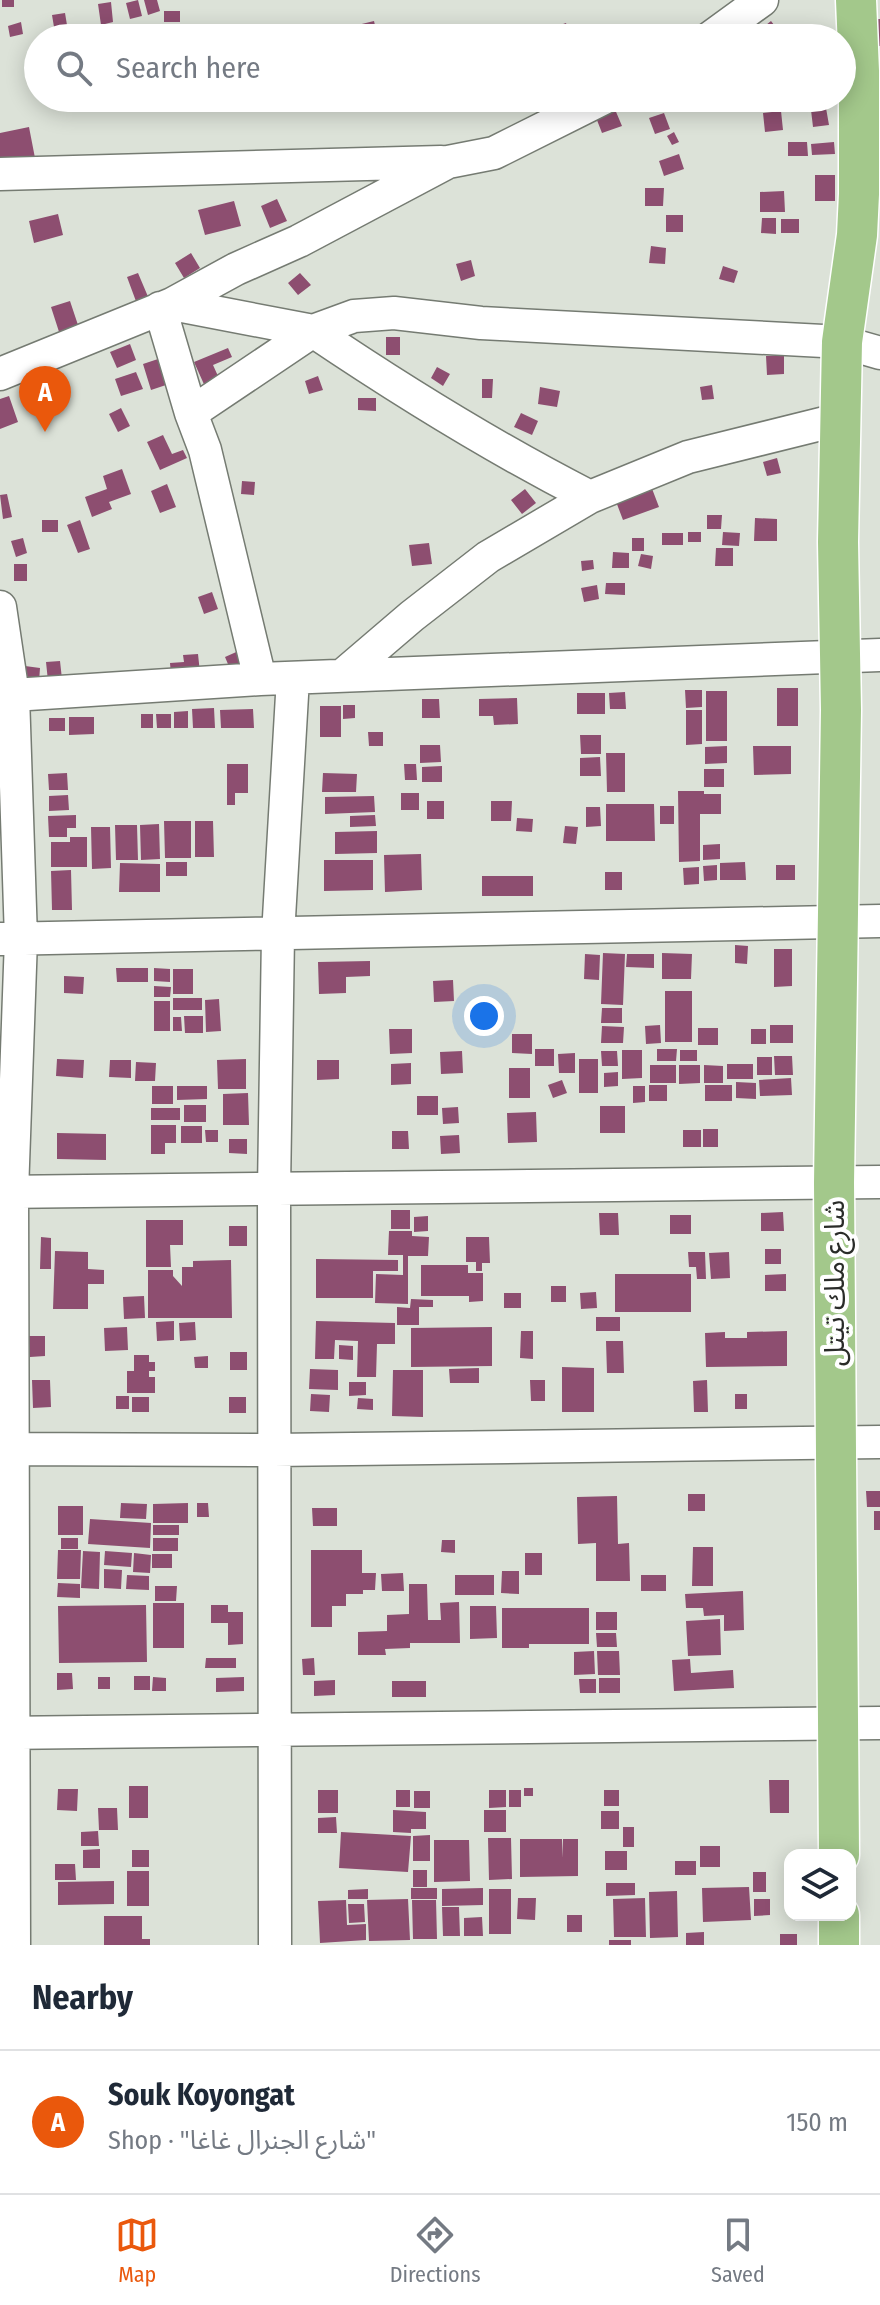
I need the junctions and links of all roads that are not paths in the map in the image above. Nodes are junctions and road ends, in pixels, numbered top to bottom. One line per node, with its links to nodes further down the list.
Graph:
1 (762, 0): 3 (street)
2 (856, 0): 4 (main road, شارع ملك تيتل)
3 (729, 24)
4 (870, 70): 8 (main road, شارع ملك تيتل)
5 (576, 112): 6 (street)
6 (448, 162): 7 (street); 9 (street)
7 (0, 174)
8 (870, 195): 11 (main road, شارع ملك تيتل)
9 (166, 306): 10 (street); 13 (street); 14 (street)
10 (313, 331): 11 (street); 14 (street); 16 (street)
11 (842, 342): 12 (street); 15 (main road, شارع ملك تيتل)
12 (880, 353)
13 (0, 374)
14 (191, 413): 22 (street)
15 (841, 419): 16 (street); 18 (main road, شارع ملك تيتل)
16 (590, 497): 20 (street)
17 (0, 607): 23 (street)
18 (840, 655): 19 (street); 20 (street); 25 (main road, شارع ملك تيتل)
19 (880, 655)
20 (343, 675): 21 (street)
21 (293, 678): 22 (street); 26 (street)
22 (260, 679): 23 (street)
23 (13, 695): 27 (street)
24 (880, 921): 25 (street)
25 (836, 922): 26 (street); 29 (main road, شارع ملك تيتل)
26 (278, 935): 27 (street); 30 (street)
27 (11, 939): 31 (street)
28 (880, 1182): 29 (street)
29 (834, 1183): 30 (street); 33 (main road, شارع ملك تيتل)
30 (274, 1189): 31 (street); 35 (street)
31 (6, 1192): 34 (street)
32 (880, 1442): 33 (street)
33 (834, 1443): 35 (street); 36 (main road, شارع ملك تيتل)
34 (6, 1449): 35 (street); 39 (street)
35 (274, 1450): 38 (street)
36 (840, 1723): 37 (street); 38 (street); 40 (main road, شارع ملك تيتل)
37 (880, 1723)
38 (277, 1730): 39 (street); 43 (street)
39 (7, 1733): 42 (street)
40 (839, 1849)
41 (839, 1921): 44 (main road)
42 (14, 1945)
43 (275, 1945)
44 (839, 1945)

